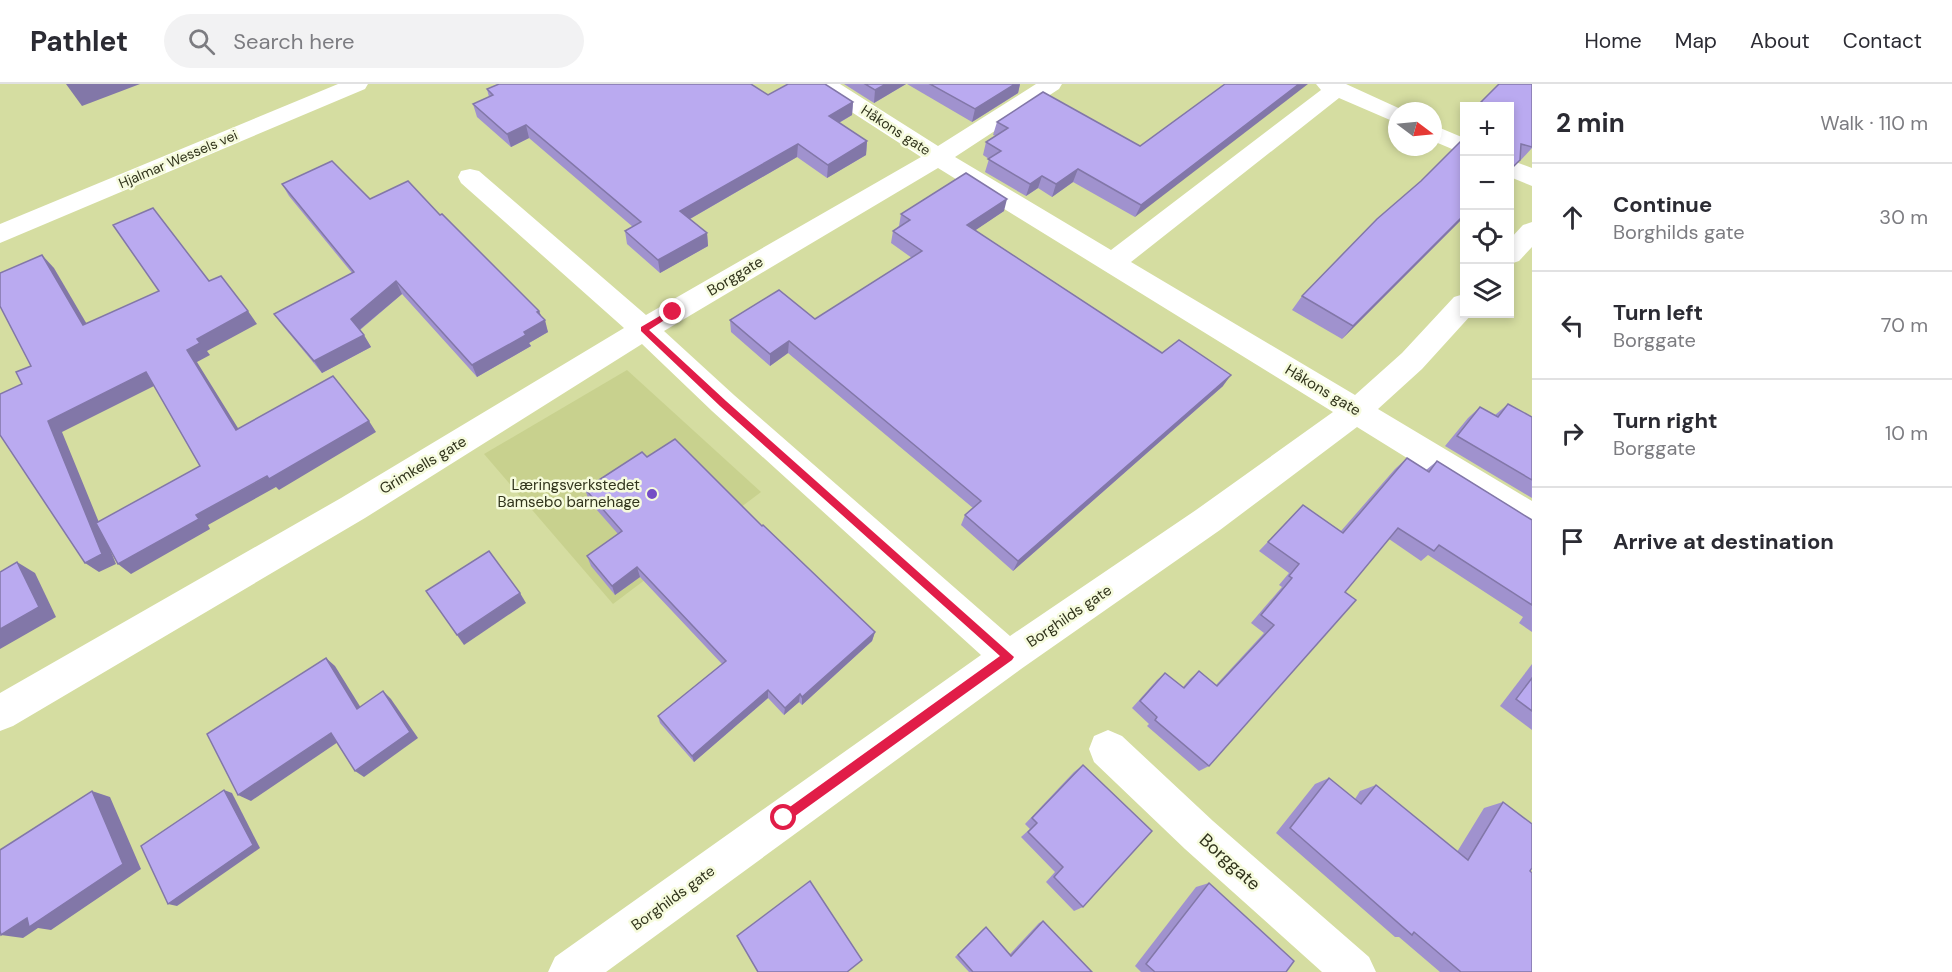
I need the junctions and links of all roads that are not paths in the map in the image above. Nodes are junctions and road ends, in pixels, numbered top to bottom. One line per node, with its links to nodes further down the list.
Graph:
1 (357, 84): 13 (street, Hjalmar Wessels vei)
2 (824, 84): 8 (street, Håkons gate)
3 (1051, 84): 8 (street, Håkons gate)
4 (1332, 86): 5 (street); 15 (street)
5 (1388, 112)
6 (1442, 136): 7 (street)
7 (1460, 145)
8 (938, 157): 15 (street, Håkons gate); 17 (street, Borggate)
9 (1514, 170): 11 (street)
10 (470, 177): 17 (street)
11 (1532, 178)
12 (1532, 231): 14 (street)
13 (0, 234)
14 (1514, 250)
15 (1112, 263): 18 (street, Håkons gate)
16 (1460, 308): 18 (street, Borghilds gate)
17 (644, 329): 20 (street); 21 (street, Grimkells gate)
18 (1357, 411): 19 (street, Håkons gate); 20 (street, Borghilds gate)
19 (1532, 518)
20 (1008, 657): 23 (street, Borghilds gate)
21 (0, 712)
22 (1108, 749): 24 (street, Borggate)
23 (570, 972)
24 (1354, 972)

